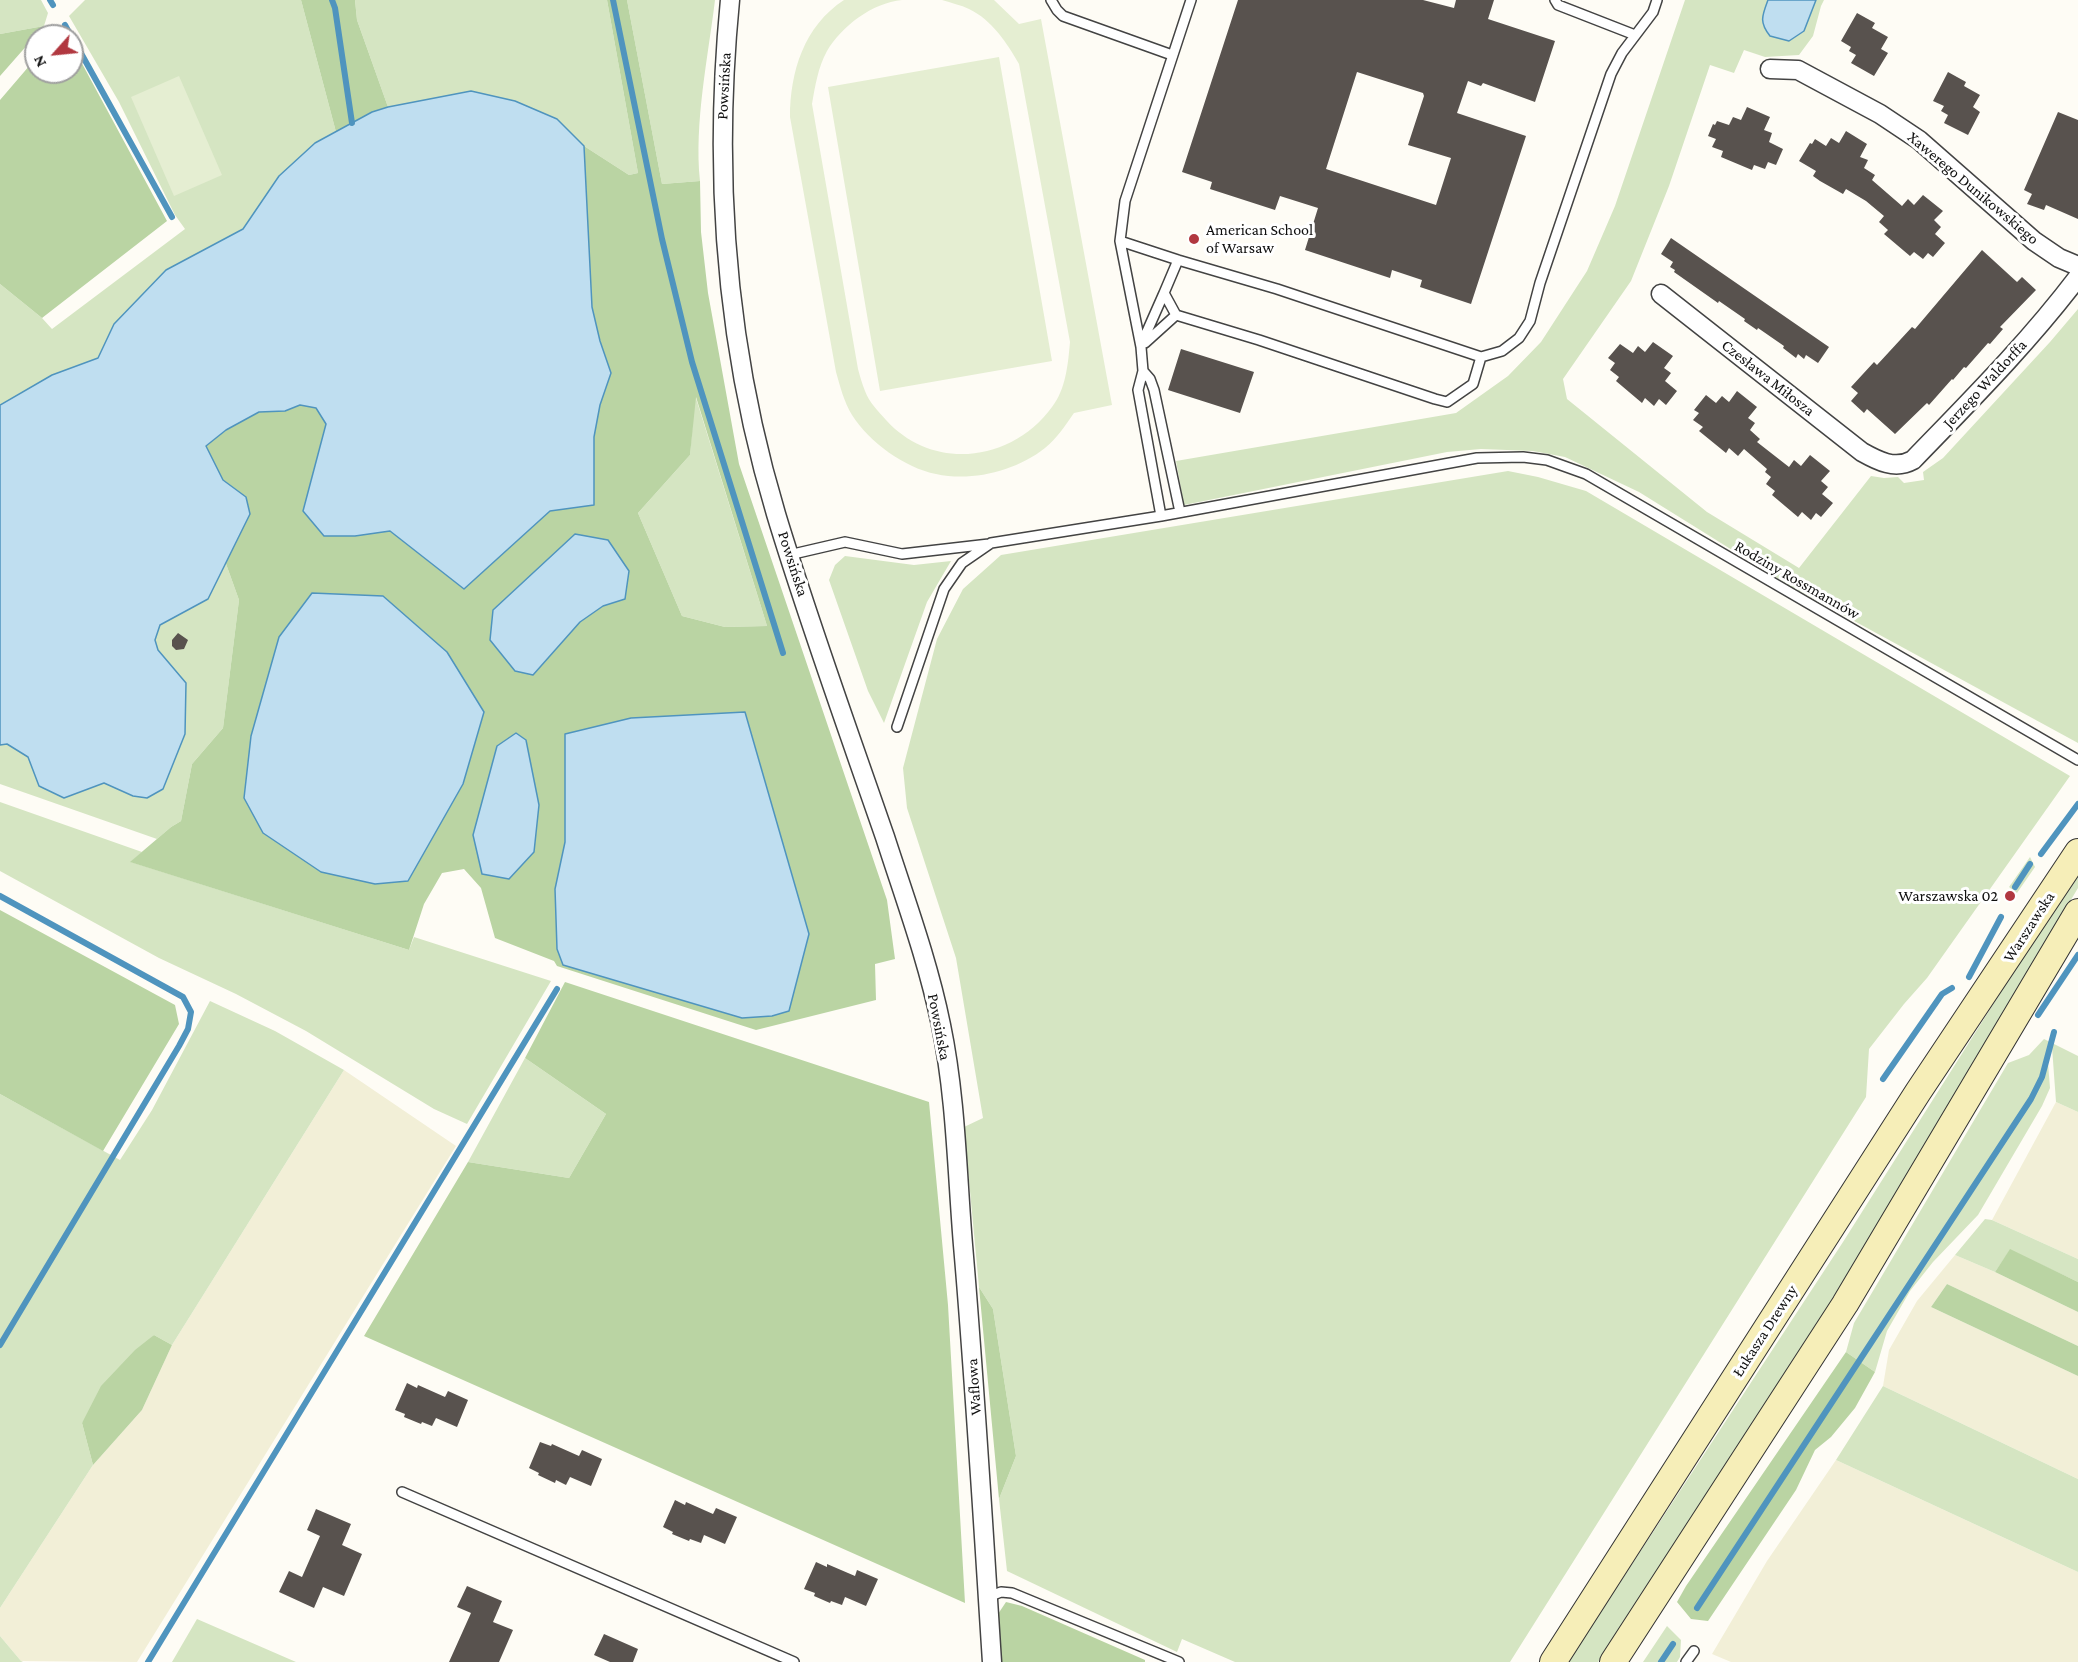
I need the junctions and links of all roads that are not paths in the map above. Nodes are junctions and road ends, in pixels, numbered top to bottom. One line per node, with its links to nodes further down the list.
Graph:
1 (730, 0): 23 (street, Powsińska)
2 (1052, 0): 7 (lane)
3 (1191, 0): 7 (lane)
4 (1555, 0): 6 (lane)
5 (1657, 0): 6 (lane)
6 (1635, 35): 17 (lane)
7 (1172, 55): 9 (lane)
8 (1770, 69): 11 (street, Xawerego Dunikowskiego)
9 (1120, 241): 10 (lane); 16 (lane)
10 (1178, 260): 13 (lane); 17 (lane)
11 (2078, 266)
12 (2078, 277): 19 (street, Jerzego Waldorffa)
13 (1164, 293): 15 (lane); 16 (lane)
14 (1661, 294): 19 (street, Czesława Miłosza)
15 (1176, 315): 16 (lane); 17 (lane)
16 (1141, 347): 18 (lane)
17 (1481, 357)
18 (1143, 371): 20 (lane); 21 (lane)
19 (1876, 460)
20 (1180, 512): 21 (lane, Rodziny Rossmannów); 25 (lane, Rodziny Rossmannów)
21 (1161, 516): 22 (lane, Rodziny Rossmannów)
22 (991, 543): 23 (lane, Rodziny Rossmannów); 24 (lane)
23 (789, 555): 29 (street, Powsińska)
24 (897, 727)
25 (2078, 760)
26 (2078, 852): 28 (main road, Warszawska)
27 (2078, 912): 37 (main road, Warszawska)
28 (1979, 1001): 36 (main road, Łukasza Drewny)
29 (953, 1112): 31 (street, Waflowa)
30 (402, 1492): 33 (lane)
31 (988, 1597): 34 (street, Waflowa); 35 (lane)
32 (1694, 1651): 38 (lane)
33 (794, 1662)
34 (992, 1662)
35 (1179, 1662)
36 (1553, 1662)
37 (1613, 1662)
38 (1686, 1662)

